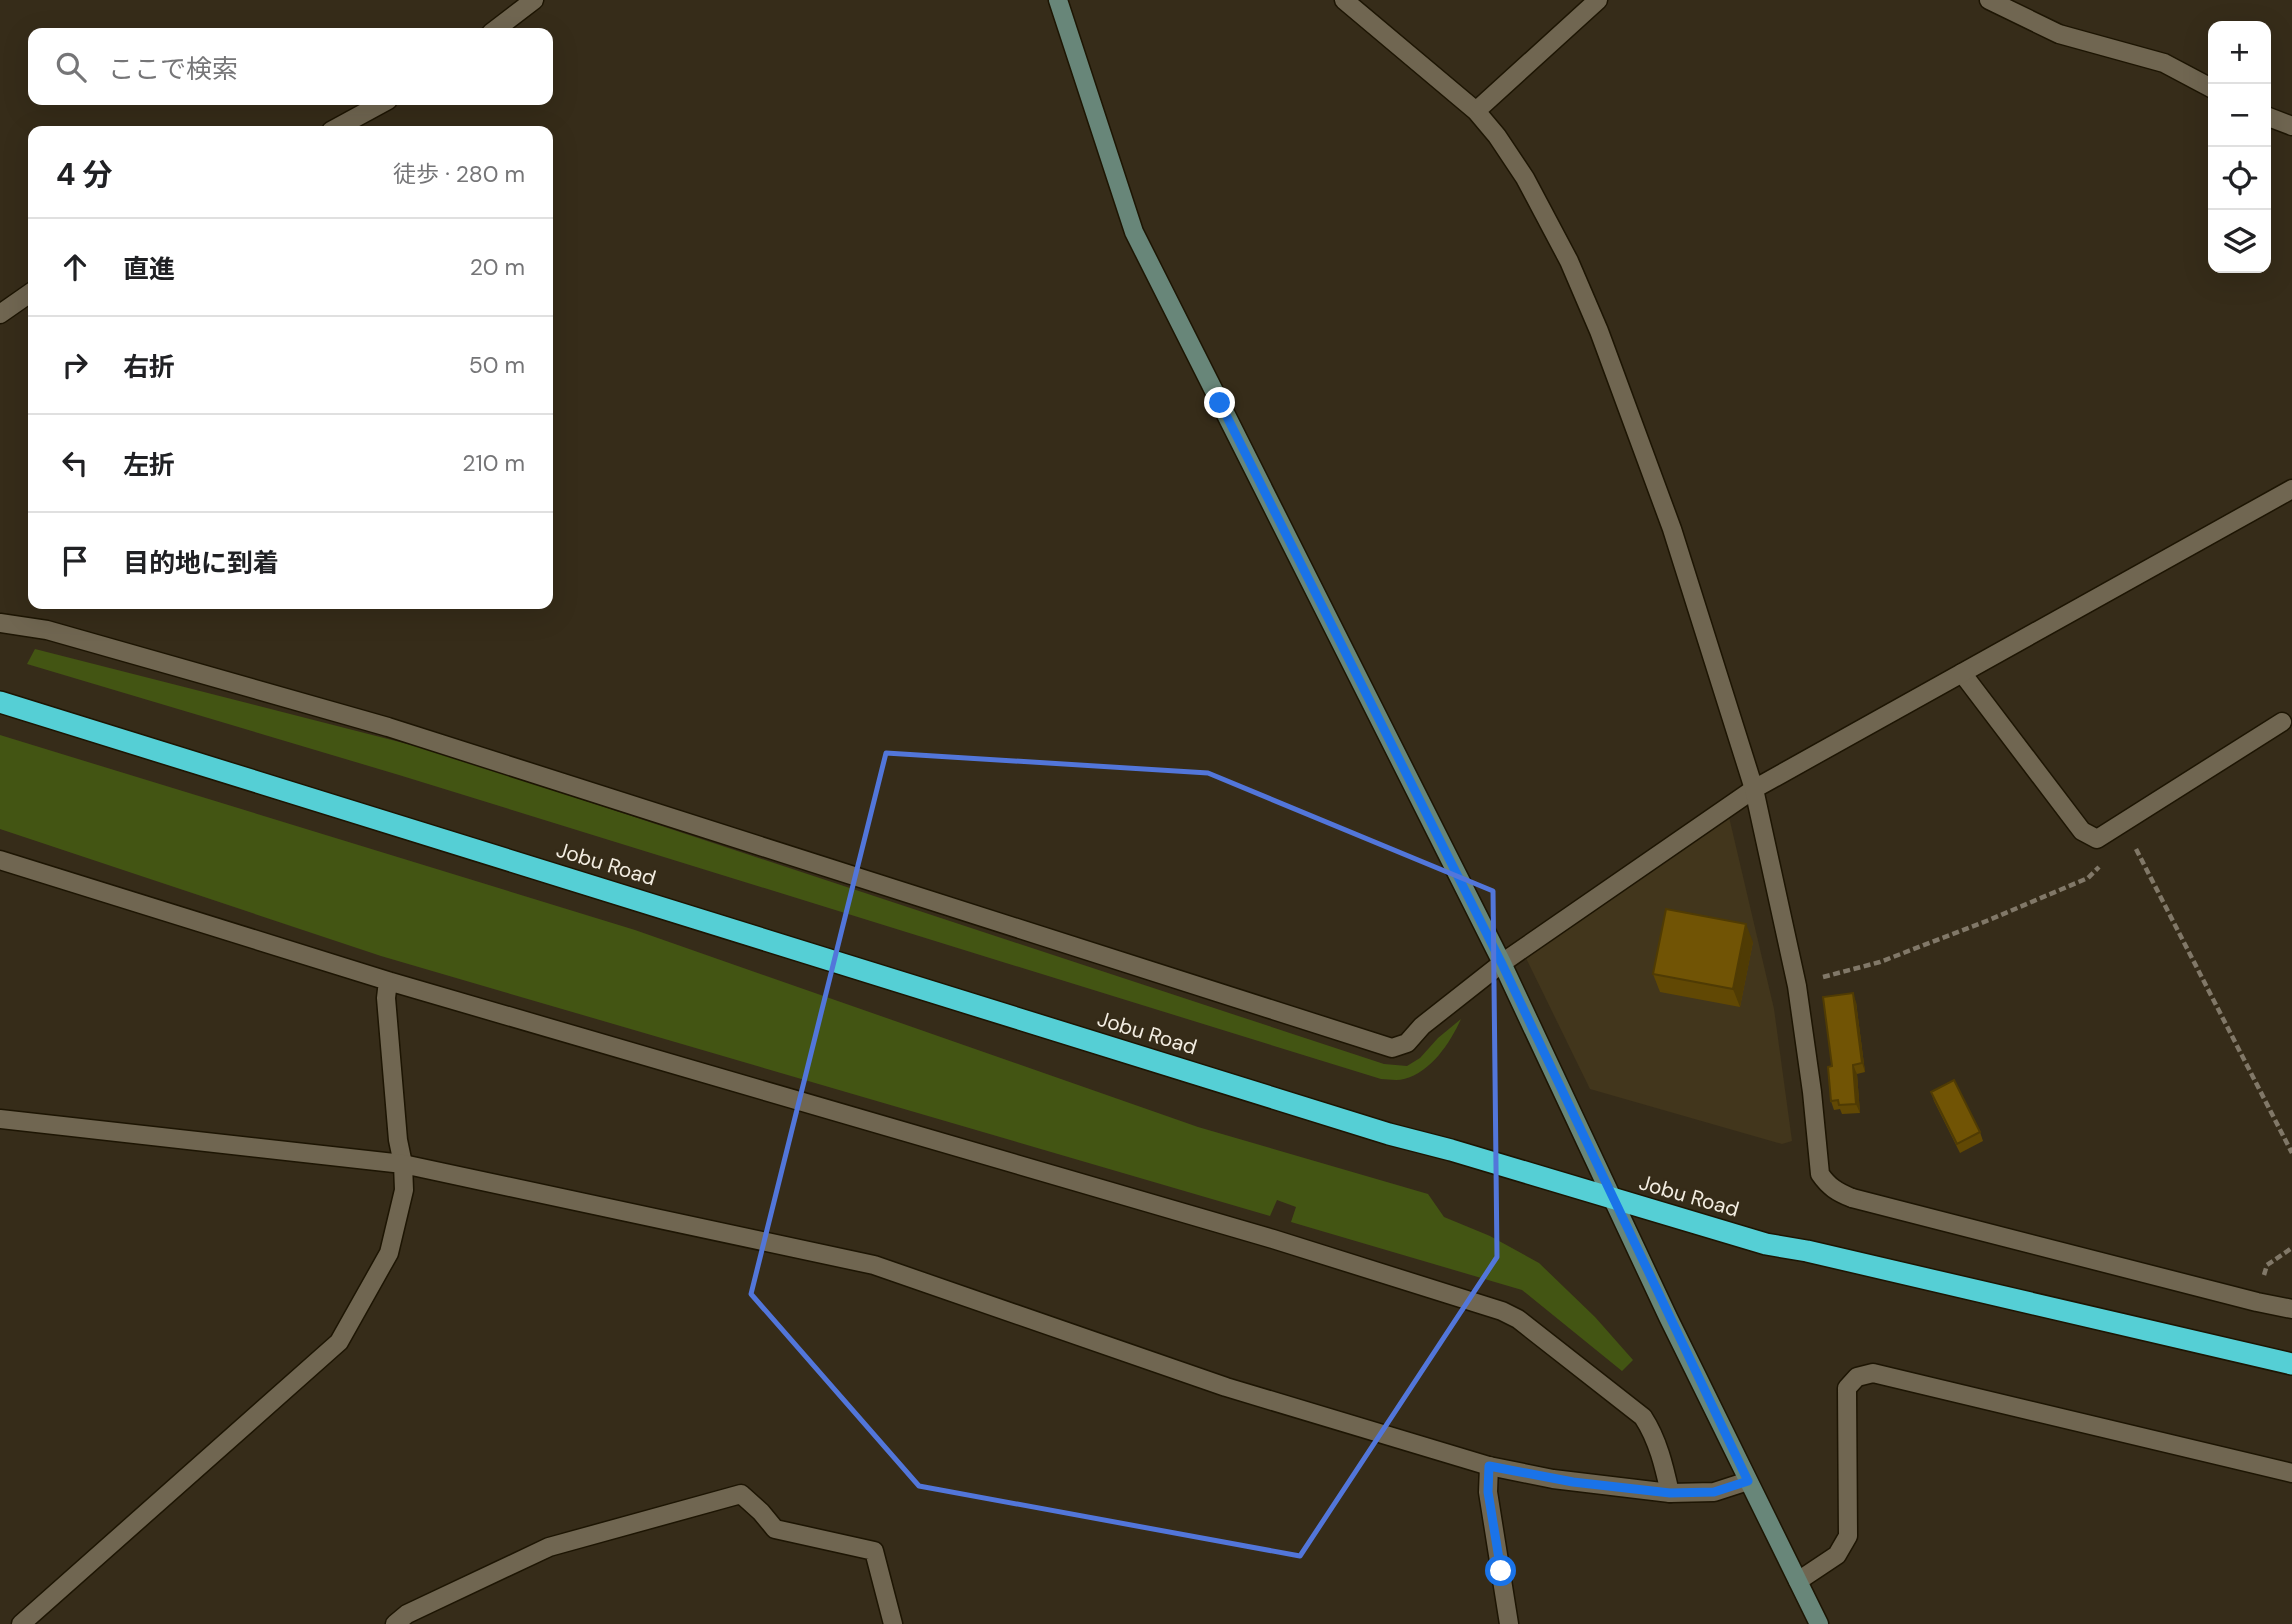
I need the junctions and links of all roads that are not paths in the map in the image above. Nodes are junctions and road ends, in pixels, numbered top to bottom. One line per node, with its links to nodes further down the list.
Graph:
1 (534, 0): 6 (street)
2 (1058, 0): 22 (street)
3 (1344, 0): 9 (street)
4 (1598, 0): 9 (street)
5 (1989, 0): 7 (street)
6 (498, 28)
7 (2208, 86)
8 (379, 105): 11 (street)
9 (1476, 111): 20 (street)
10 (2271, 118): 12 (street)
11 (340, 126)
12 (2292, 126)
13 (28, 294): 14 (street)
14 (0, 314)
15 (2292, 489): 17 (street)
16 (0, 623): 22 (street)
17 (1962, 673): 19 (street); 20 (street)
18 (0, 702): 26 (highway, Jobu Road)
19 (2282, 722)
20 (1754, 789): 22 (street); 27 (street)
21 (0, 860): 23 (street)
22 (1502, 964): 26 (street)
23 (388, 981): 25 (street); 32 (street)
24 (0, 1119): 25 (street)
25 (403, 1164): 29 (street); 34 (street)
26 (1615, 1200): 28 (highway, Jobu Road); 31 (street)
27 (2292, 1309)
28 (2292, 1364)
29 (1489, 1466): 32 (street); 37 (street)
30 (2292, 1473): 33 (street)
31 (1748, 1481): 32 (street); 33 (street)
32 (1670, 1493)
33 (1798, 1581): 38 (street)
34 (21, 1624)
35 (395, 1624): 36 (street)
36 (893, 1624)
37 (1509, 1624)
38 (1819, 1624)

